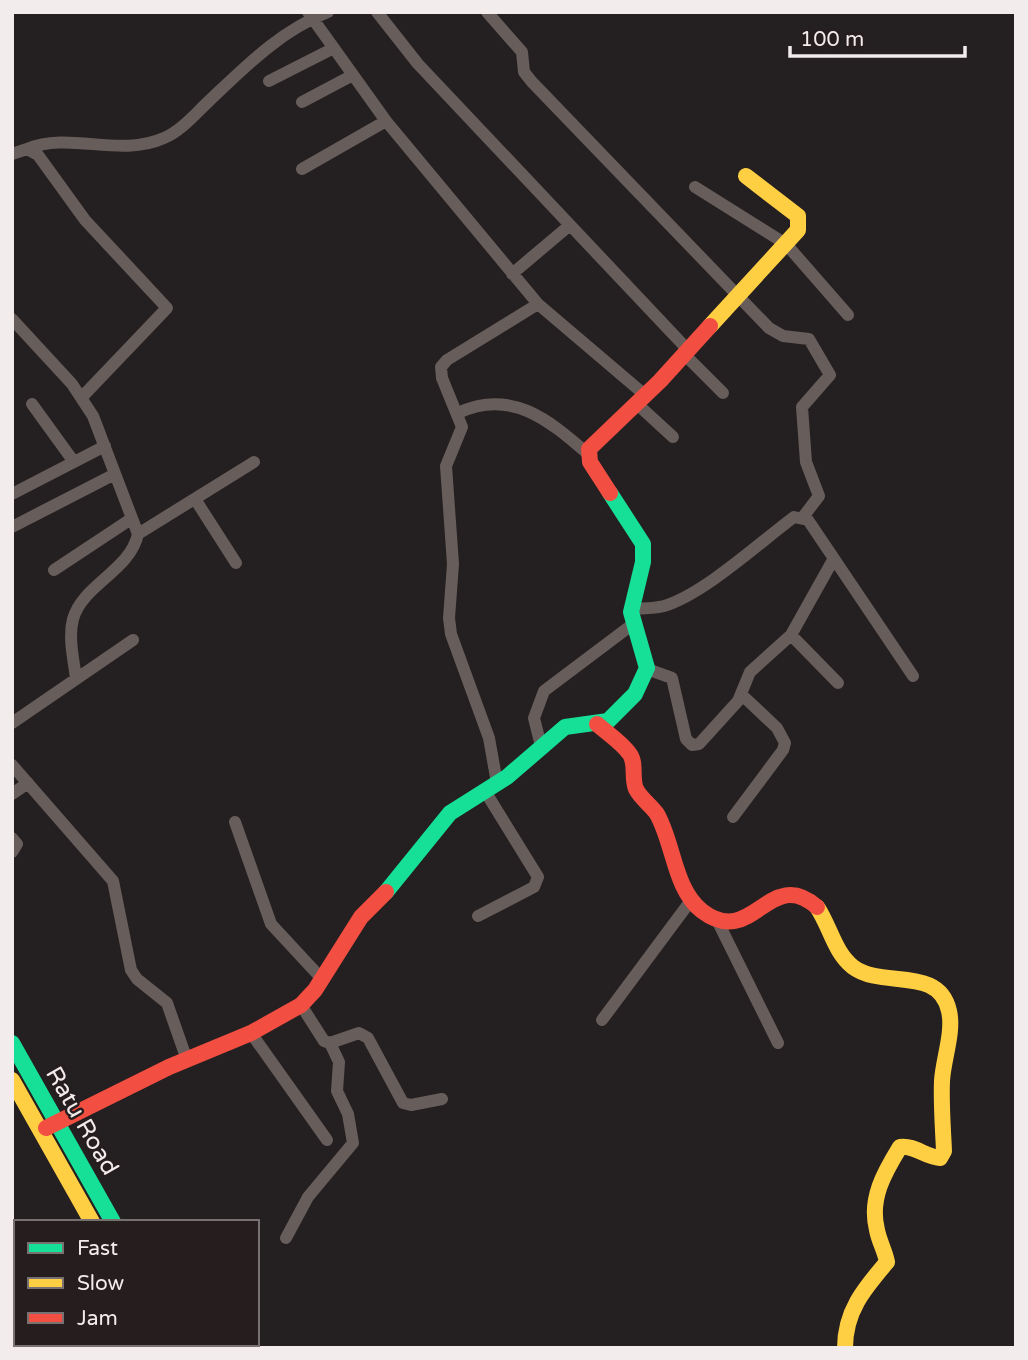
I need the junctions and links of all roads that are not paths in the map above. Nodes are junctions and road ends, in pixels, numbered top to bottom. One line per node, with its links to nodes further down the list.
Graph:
1 (328, 12): 4 (street)
2 (377, 12): 15 (street)
3 (487, 12): 18 (street)
4 (310, 15): 5 (street); 10 (street)
5 (334, 48): 6 (street); 7 (street)
6 (353, 75): 8 (street); 9 (street)
7 (269, 81)
8 (302, 102)
9 (386, 121): 12 (street); 17 (street)
10 (27, 149): 11 (street); 24 (street)
11 (12, 154)
12 (302, 169)
13 (746, 176): 16 (street)
14 (695, 187): 16 (street)
15 (570, 225): 17 (street); 22 (street)
16 (786, 244): 18 (street); 20 (street)
17 (512, 274): 19 (street)
18 (736, 297): 22 (street); 36 (street)
19 (538, 304): 25 (street); 27 (street)
20 (848, 316)
21 (12, 319): 24 (street)
22 (686, 352): 23 (street); 25 (street)
23 (723, 393)
24 (82, 397): 29 (street)
25 (641, 399): 28 (street); 30 (street)
26 (32, 404): 31 (street)
27 (457, 413): 30 (street); 56 (street)
28 (673, 437)
29 (105, 446): 31 (street); 33 (street)
30 (588, 454): 43 (street)
31 (74, 462): 34 (street)
32 (254, 462): 35 (street)
33 (115, 474): 37 (street); 38 (street)
34 (12, 494)
35 (195, 499): 39 (street); 41 (street)
36 (803, 517): 40 (street); 43 (street)
37 (131, 519): 39 (street); 42 (street)
38 (12, 527)
39 (138, 534): 48 (street)
40 (833, 560): 44 (street); 47 (street)
41 (236, 563)
42 (54, 570)
43 (632, 617): 46 (street); 53 (street)
44 (791, 635): 49 (street); 50 (street)
45 (133, 640): 48 (street)
46 (647, 669): 50 (street); 52 (street)
47 (913, 676)
48 (76, 679): 51 (street)
49 (838, 683)
50 (742, 695): 58 (street)
51 (12, 723)
52 (597, 724): 53 (street); 62 (street)
53 (541, 746): 56 (street)
54 (12, 765): 55 (street)
55 (28, 783): 57 (street); 72 (street)
56 (491, 787): 63 (street); 65 (street)
57 (12, 794)
58 (733, 817)
59 (235, 822): 65 (street)
60 (12, 838): 61 (street)
61 (12, 852)
62 (692, 899): 64 (street); 67 (street)
63 (478, 916)
64 (718, 920): 71 (street); 81 (street)
65 (322, 979): 66 (street)
66 (301, 1005): 68 (street); 70 (street)
67 (602, 1020)
68 (251, 1033): 72 (street); 77 (street)
69 (12, 1043): 75 (street, Ratu Road)
70 (330, 1043): 74 (street); 80 (street)
71 (778, 1043)
72 (187, 1060): 75 (street)
73 (12, 1080): 76 (street, Ratu Road)
74 (442, 1099)
75 (56, 1122): 76 (street); 79 (street, Ratu Road)
76 (40, 1131): 78 (street, Ratu Road)
77 (327, 1140)
78 (91, 1220)
79 (112, 1220)
80 (286, 1238)
81 (845, 1348)

